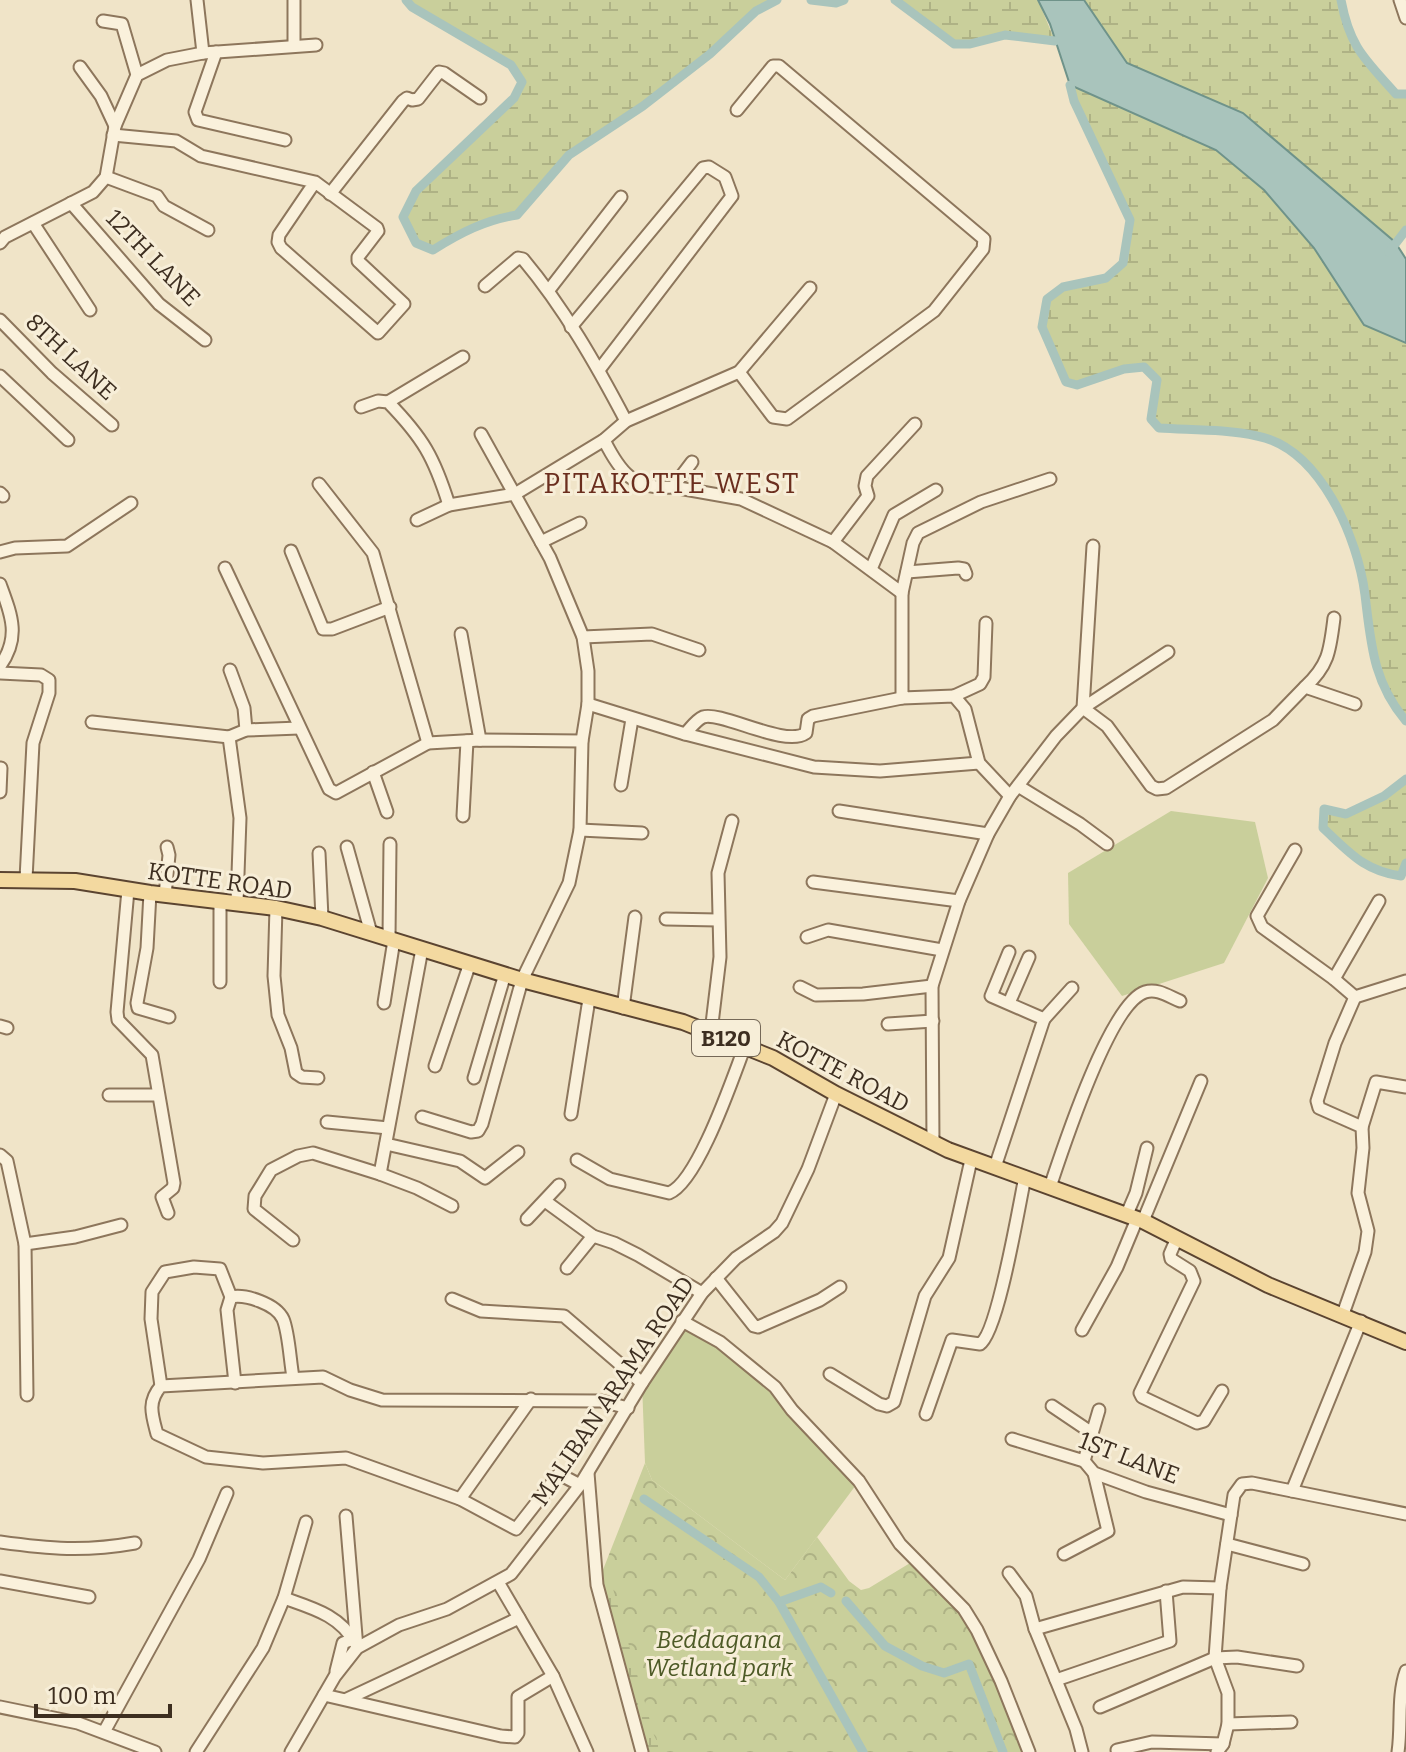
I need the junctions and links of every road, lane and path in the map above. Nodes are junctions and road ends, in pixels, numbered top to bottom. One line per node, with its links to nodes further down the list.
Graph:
1 (197, 0): 9 (street)
2 (294, 0): 7 (street)
3 (1400, 0): 4 (street)
4 (1406, 18)
5 (103, 21): 11 (street)
6 (316, 45): 7 (street)
7 (294, 46): 8 (street)
8 (216, 52): 9 (street); 15 (street)
9 (203, 53): 11 (street)
10 (80, 67): 14 (street)
11 (137, 75): 14 (street)
12 (480, 98): 18 (street)
13 (737, 110): 33 (street)
14 (114, 130): 16 (street); 17 (street)
15 (285, 140)
16 (106, 177): 20 (street); 22 (street)
17 (315, 182): 18 (street); 18 (street)
18 (330, 194)
19 (621, 197): 26 (street)
20 (71, 203): 21 (street); 30 (street, 12TH LANE)
21 (33, 223): 23 (street); 27 (street)
22 (208, 230)
23 (2, 237)
24 (485, 286): 26 (street)
25 (810, 288): 33 (street)
26 (549, 290): 29 (street)
27 (90, 310)
28 (0, 320): 39 (street, 8TH LANE)
29 (571, 327): 32 (street); 32 (street)
30 (205, 340)
31 (463, 357): 35 (street)
32 (599, 370): 37 (street)
33 (739, 372): 37 (street)
34 (0, 376): 41 (street)
35 (388, 402): 36 (street); 50 (street)
36 (361, 407)
37 (626, 421): 42 (street)
38 (915, 424): 54 (street)
39 (112, 425)
40 (481, 434): 48 (street)
41 (68, 440)
42 (604, 440): 46 (street); 48 (street)
43 (692, 462): 46 (street)
44 (1050, 479): 60 (street)
45 (319, 484): 64 (street)
46 (673, 487): 54 (street)
47 (936, 490): 59 (street)
48 (515, 494): 50 (street); 53 (street)
49 (131, 503): 57 (street)
50 (449, 505): 51 (street)
51 (417, 520)
52 (580, 523): 53 (street)
53 (541, 542): 68 (street)
54 (833, 542): 59 (street)
55 (1093, 546): 79 (street)
56 (291, 551): 64 (street)
57 (0, 552)
58 (225, 568): 82 (street)
59 (871, 569): 63 (street)
60 (907, 572): 61 (street); 63 (street)
61 (966, 574)
62 (0, 584): 71 (street)
63 (902, 593): 76 (street)
64 (390, 607): 88 (street)
65 (1334, 618): 74 (street)
66 (986, 623): 75 (street)
67 (461, 634): 86 (street)
68 (583, 637): 69 (street); 77 (street)
69 (699, 650)
70 (1168, 652): 79 (street)
71 (0, 666)
72 (230, 670): 83 (street)
73 (0, 673): 109 (street)
74 (1305, 687): 78 (street); 79 (street)
75 (954, 696): 76 (street); 89 (street)
76 (902, 698): 84 (street)
77 (588, 704): 80 (street); 87 (street)
78 (1355, 704)
79 (1083, 708): 93 (street)
80 (632, 719): 84 (street); 92 (street)
81 (92, 722): 85 (street)
82 (299, 728): 83 (street); 91 (street)
83 (246, 730): 85 (street)
84 (685, 734): 89 (street)
85 (229, 737): 117 (street)
86 (474, 741): 87 (street); 88 (street); 98 (street)
87 (582, 741): 100 (street)
88 (428, 743): 91 (street)
89 (979, 763): 95 (street)
90 (1, 768): 94 (street)
91 (373, 772): 97 (street)
92 (621, 785)
93 (1018, 786): 95 (street); 104 (street)
94 (0, 792)
95 (1010, 796): 102 (street)
96 (839, 811): 102 (street)
97 (387, 812)
98 (463, 816)
99 (732, 821): 122 (street)
100 (580, 830): 101 (street); 133 (street)
101 (642, 833)
102 (988, 834): 114 (street)
103 (390, 844): 125 (street)
104 (1107, 844)
105 (167, 847): 113 (street)
106 (347, 847): 123 (street)
107 (1295, 850): 132 (street)
108 (319, 853): 120 (street)
109 (26, 879): 110 (main road, KOTTE ROAD / B120); 112 (main road, KOTTE ROAD / B120)
110 (0, 880)
111 (813, 882): 114 (street)
112 (128, 890): 113 (main road, KOTTE ROAD / B120); 158 (street)
113 (157, 894): 116 (main road, KOTTE ROAD / B120); 145 (street)
114 (959, 901): 127 (street)
115 (1379, 901): 132 (street)
116 (220, 902): 117 (main road, KOTTE ROAD / B120); 135 (street)
117 (237, 902): 118 (main road, KOTTE ROAD / B120)
118 (276, 908): 120 (main road, KOTTE ROAD / B120); 152 (street)
119 (635, 917): 144 (street)
120 (322, 918): 123 (main road, KOTTE ROAD / B120)
121 (666, 919): 122 (street)
122 (718, 920): 149 (street)
123 (371, 933): 125 (main road, KOTTE ROAD / B120)
124 (807, 937): 127 (street)
125 (391, 939): 126 (main road, KOTTE ROAD / B120); 142 (street)
126 (422, 949): 130 (main road, KOTTE ROAD / B120); 163 (street)
127 (942, 950): 136 (street)
128 (1009, 952): 143 (street)
129 (1029, 957): 143 (street)
130 (470, 963): 131 (main road, KOTTE ROAD / B120); 151 (street)
131 (505, 974): 133 (main road, KOTTE ROAD / B120); 153 (street)
132 (1334, 979): 139 (street)
133 (522, 980): 140 (main road, KOTTE ROAD / B120); 160 (street)
134 (1406, 981): 139 (street)
135 (220, 982)
136 (932, 986): 137 (street); 147 (street)
137 (800, 987)
138 (1072, 988): 146 (street)
139 (1355, 997): 162 (street)
140 (589, 999): 144 (main road, KOTTE ROAD / B120); 159 (street)
141 (1180, 1001): 175 (street)
142 (384, 1003)
143 (1009, 1003): 146 (street)
144 (623, 1008): 149 (main road, KOTTE ROAD / B120)
145 (169, 1017)
146 (1044, 1019): 171 (street)
147 (933, 1021): 148 (street); 164 (street)
148 (888, 1024)
149 (711, 1032): 150 (main road, KOTTE ROAD / B120)
150 (745, 1046): 156 (main road, KOTTE ROAD / B120); 169 (street)
151 (435, 1066)
152 (318, 1078)
153 (474, 1078)
154 (1201, 1081): 179 (street)
155 (1406, 1087): 162 (street)
156 (836, 1094): 164 (main road, KOTTE ROAD / B120); 187 (street, MALIBAN ARAMA ROAD)
157 (109, 1095): 158 (street)
158 (158, 1095): 178 (street)
159 (571, 1114)
160 (422, 1117)
161 (327, 1122): 163 (street)
162 (1362, 1127): 192 (street)
163 (388, 1128): 165 (street)
164 (933, 1143): 170 (main road, KOTTE ROAD / B120)
165 (386, 1144): 167 (street); 172 (street)
166 (1147, 1148): 179 (street)
167 (518, 1152)
168 (0, 1155): 185 (street)
169 (577, 1160)
170 (971, 1160): 171 (main road, KOTTE ROAD / B120); 197 (street)
171 (995, 1167): 173 (main road, KOTTE ROAD / B120)
172 (380, 1174): 177 (street); 184 (street)
173 (1025, 1177): 175 (main road, KOTTE ROAD / B120); 208 (street)
174 (559, 1185): 176 (street)
175 (1050, 1187): 179 (main road, KOTTE ROAD / B120)
176 (545, 1201): 180 (street); 182 (street)
177 (452, 1206)
178 (168, 1213)
179 (1136, 1218): 183 (main road, KOTTE ROAD / B120); 195 (street)
180 (527, 1219)
181 (121, 1225): 185 (street)
182 (593, 1236): 186 (street); 189 (street)
183 (1177, 1238): 192 (main road, KOTTE ROAD / B120); 202 (street)
184 (293, 1240)
185 (25, 1244): 203 (street)
186 (567, 1268)
187 (716, 1278): 188 (street); 189 (street, MALIBAN ARAMA ROAD)
188 (840, 1287)
189 (702, 1293): 193 (street, MALIBAN ARAMA ROAD)
190 (231, 1297): 198 (street); 199 (street); 201 (street)
191 (452, 1299): 200 (street)
192 (1343, 1314): 194 (main road, KOTTE ROAD / B120)
193 (682, 1321): 200 (street, MALIBAN ARAMA ROAD); 256 (street)
194 (1361, 1321): 196 (main road, KOTTE ROAD / B120); 215 (street)
195 (1082, 1330)
196 (1406, 1342)
197 (830, 1374)
198 (293, 1377): 199 (street); 204 (street)
199 (235, 1383): 201 (street)
200 (642, 1383): 206 (street, MALIBAN ARAMA ROAD)
201 (161, 1386): 217 (street)
202 (1222, 1391)
203 (27, 1395)
204 (531, 1399): 206 (street); 217 (street)
205 (1052, 1406): 209 (street)
206 (628, 1408): 212 (street, MALIBAN ARAMA ROAD)
207 (1099, 1410): 209 (street)
208 (926, 1414)
209 (1092, 1433): 211 (street)
210 (1012, 1439): 211 (street, 1ST LANE)
211 (1084, 1461): 213 (street, 1ST LANE)
212 (588, 1473): 214 (street, MALIBAN ARAMA ROAD); 255 (street)
213 (1094, 1473): 219 (street, 1ST LANE); 225 (street)
214 (580, 1485): 217 (street); 229 (street, MALIBAN ARAMA ROAD)
215 (1292, 1491): 218 (street); 219 (street)
216 (227, 1493): 248 (street)
217 (460, 1499)
218 (1406, 1514)
219 (1231, 1515): 224 (street)
220 (346, 1516): 236 (street)
221 (306, 1522): 233 (street)
222 (0, 1542): 223 (street)
223 (135, 1543)
224 (1227, 1544): 226 (street); 230 (street)
225 (1064, 1554)
226 (1303, 1564)
227 (1009, 1573): 235 (street)
228 (0, 1581): 232 (street)
229 (498, 1582): 234 (street); 236 (street, MALIBAN ARAMA ROAD)
230 (1220, 1588): 231 (street); 237 (street)
231 (1166, 1591): 235 (street); 241 (street)
232 (89, 1597)
233 (284, 1598): 236 (street); 252 (street)
234 (519, 1618): 240 (street); 243 (street)
235 (1035, 1629): 241 (street)
236 (355, 1643): 242 (street)
237 (1215, 1658): 238 (street); 245 (street); 247 (street)
238 (1297, 1666)
239 (1406, 1671): 258 (street)
240 (553, 1676): 243 (street); 254 (street)
241 (1056, 1680): 257 (street)
242 (324, 1695): 243 (street); 253 (street)
243 (347, 1700)
244 (0, 1707): 248 (street)
245 (1100, 1707)
246 (1291, 1722): 247 (street)
247 (1228, 1724): 249 (street)
248 (104, 1732): 251 (street)
249 (1220, 1748): 250 (street)
250 (1117, 1750)
251 (155, 1752)
252 (196, 1752)
253 (291, 1752)
254 (587, 1752)
255 (642, 1752)
256 (1029, 1752)
257 (1082, 1752)
258 (1398, 1752)

